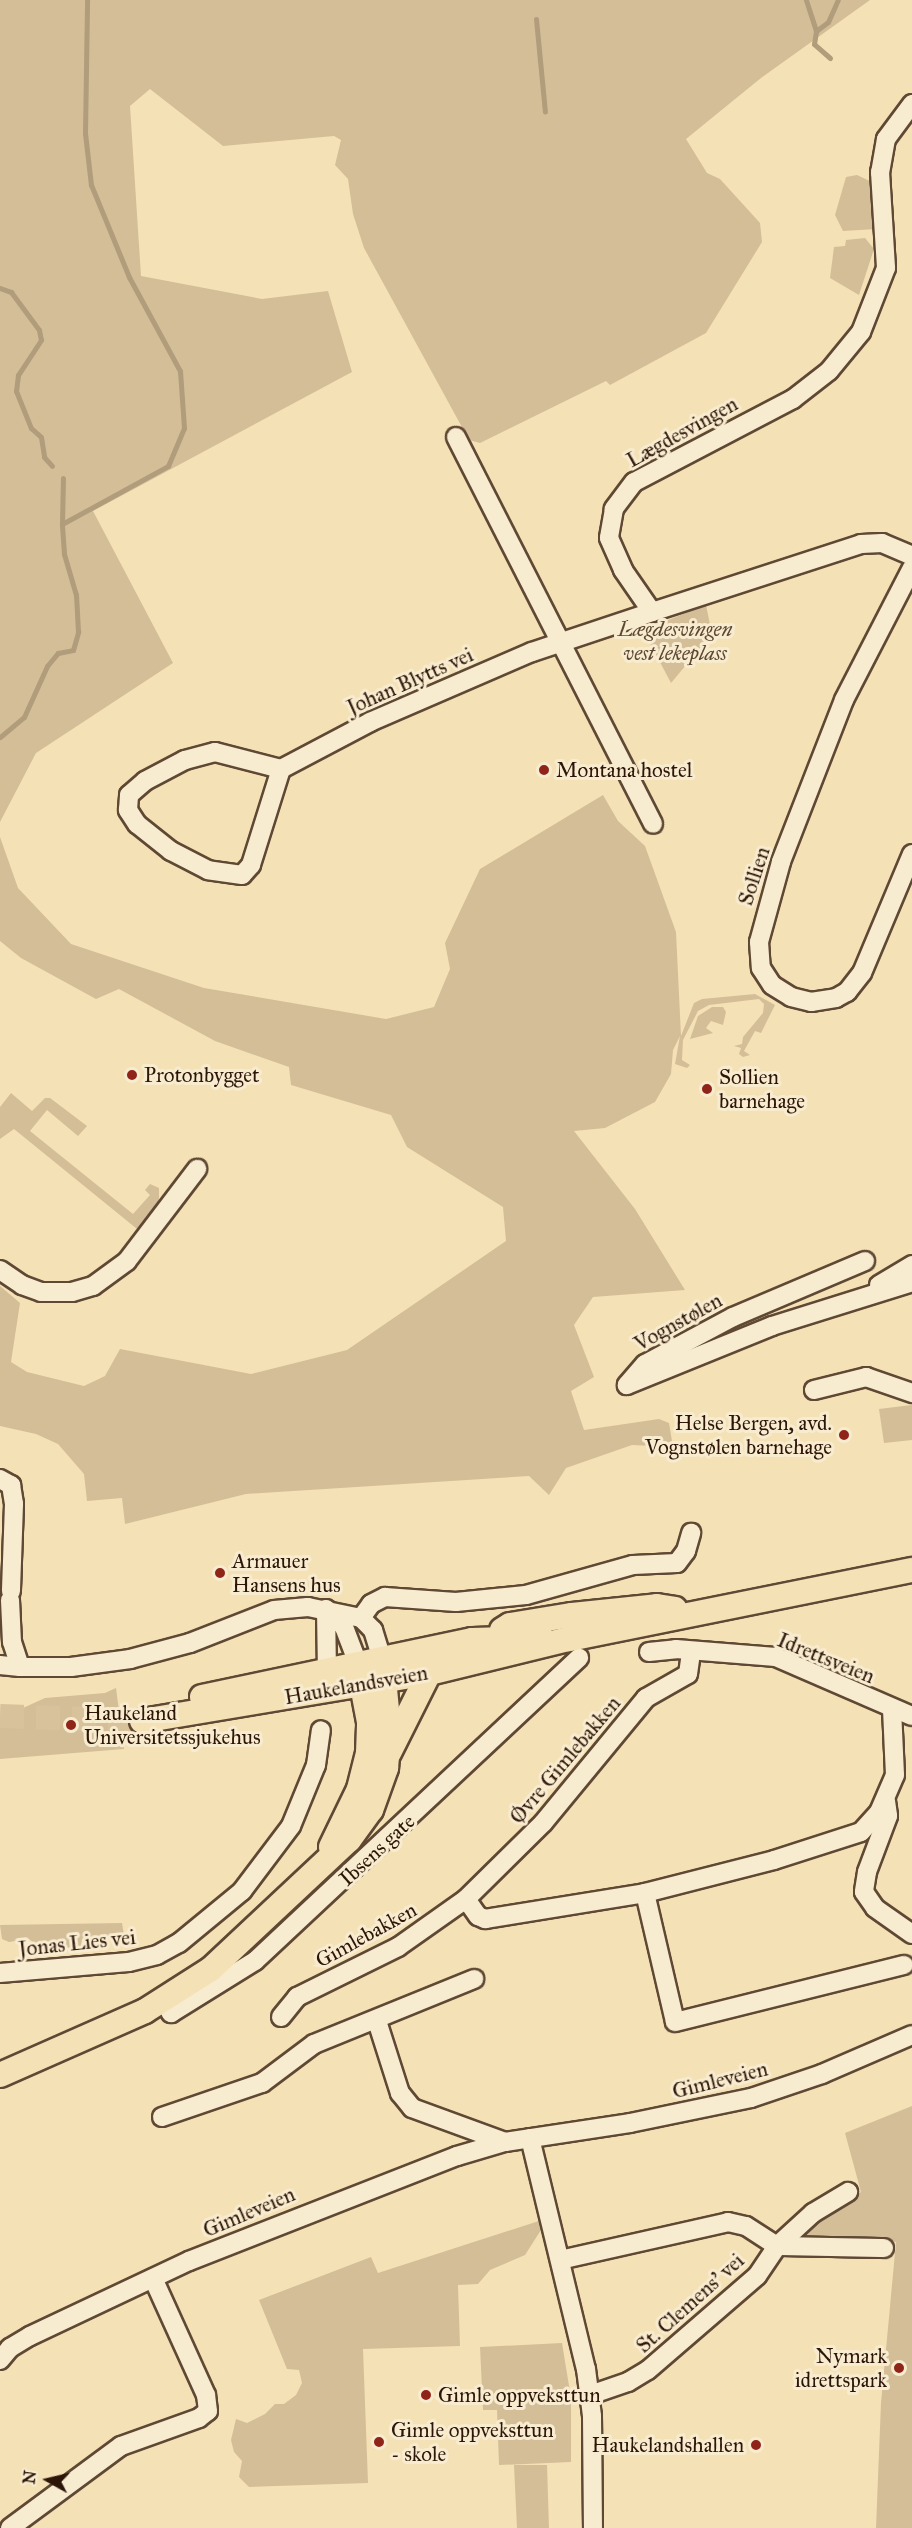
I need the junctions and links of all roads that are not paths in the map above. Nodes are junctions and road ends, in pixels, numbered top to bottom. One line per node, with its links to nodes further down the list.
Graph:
1 (912, 104): 5 (street, Lægdesvingen)
2 (456, 437): 6 (street)
3 (912, 556): 5 (street)
4 (912, 568): 9 (street, Sollien)
5 (652, 612): 6 (street, Johan Blytts vei)
6 (560, 641): 7 (street, Johan Blytts vei); 8 (street)
7 (281, 770): 7 (street)
8 (653, 824)
9 (912, 854)
10 (197, 1169): 13 (street)
11 (866, 1262): 15 (street, Vognstølen)
12 (912, 1265): 15 (street, Vognstølen)
13 (0, 1270)
14 (912, 1282): 15 (street, Vognstølen)
15 (870, 1295)
16 (814, 1390): 17 (street)
17 (912, 1393)
18 (0, 1479): 29 (street)
19 (691, 1533): 23 (street)
20 (912, 1570): 22 (main road, Haukelandsveien)
21 (326, 1609): 23 (street); 29 (street); 30 (street, Haukelandsveien); 31 (street, Haukelandsveien)
22 (695, 1612): 24 (main road, Haukelandsveien); 25 (main road, Haukelandsveien)
23 (362, 1618): 31 (street, Haukelandsveien)
24 (491, 1637): 25 (main road, Haukelandsveien); 31 (main road, Haukelandsveien)
25 (577, 1644): 32 (main road, Haukelandsveien); 45 (street, Ibsens gate)
26 (649, 1652): 27 (street, Idrettsveien)
27 (691, 1652): 33 (street, Idrettsveien); 40 (street, Øvre Gimlebakken)
28 (0, 1665): 29 (street)
29 (20, 1667)
30 (327, 1670): 31 (main road, Haukelandsveien); 31 (main road, Haukelandsveien)
31 (371, 1672): 32 (main road, Haukelandsveien); 36 (main road, Ibsens gate); 38 (main road, Ibsens gate)
32 (429, 1673): 36 (main road)
33 (892, 1709): 34 (street, Idrettsveien); 37 (street)
34 (912, 1716)
35 (321, 1730): 43 (street, Jonas Lies vei)
36 (388, 1756): 38 (main road, Ibsens gate)
37 (886, 1799): 39 (street); 41 (street)
38 (325, 1860): 45 (main road, Ibsens gate)
39 (645, 1893): 40 (street); 42 (street)
40 (466, 1899): 48 (street, Gimlebakken)
41 (912, 1934)
42 (904, 1965)
43 (0, 1974)
44 (474, 1979): 46 (street)
45 (164, 2000): 49 (main road, Ibsens gate)
46 (377, 2022): 48 (street); 52 (street)
47 (912, 2035): 51 (street, Gimleveien)
48 (299, 2042): 50 (street)
49 (0, 2075)
50 (162, 2117)
51 (530, 2138): 52 (street, Gimleveien); 56 (street)
52 (505, 2142): 57 (street, Gimleveien)
53 (848, 2192): 54 (street)
54 (777, 2246): 55 (street); 56 (street); 59 (street, St. Clemens' vei)
55 (884, 2248)
56 (560, 2260): 59 (street)
57 (153, 2277): 58 (street, Gimleveien); 60 (street)
58 (0, 2360)
59 (590, 2395): 61 (street)
60 (10, 2528)
61 (593, 2528)

